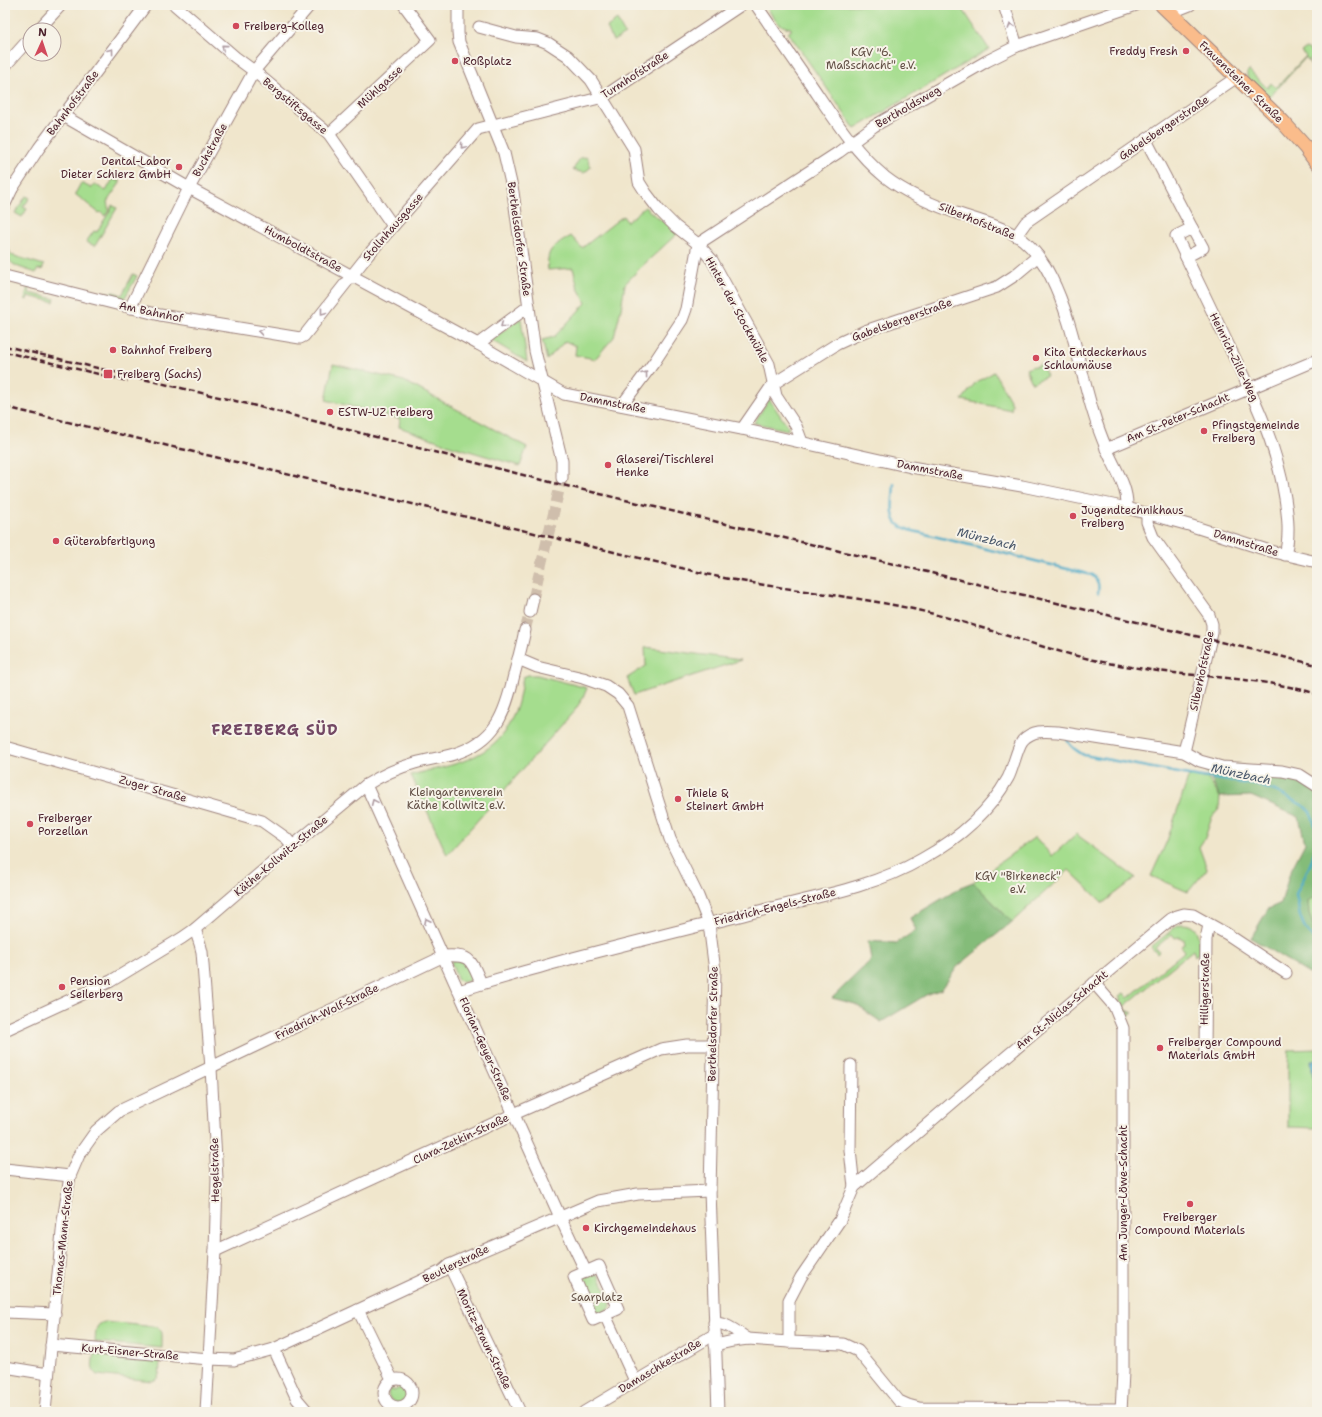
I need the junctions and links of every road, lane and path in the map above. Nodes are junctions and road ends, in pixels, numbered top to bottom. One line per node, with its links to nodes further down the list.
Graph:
1 (61, 5): 13 (street)
2 (146, 5): 21 (street, Bahnhofstraße, one-way to 2)
3 (175, 5): 18 (street, Bergstiftsgasse, one-way to 3)
4 (310, 5): 18 (street, Buchstraße)
5 (404, 5): 23 (street, Mühlgasse)
6 (458, 5): 22 (street, Berthelsdorfer Straße)
7 (741, 5): 20 (street, Turmhofstraße)
8 (756, 5): 25 (street, Silberhofstraße)
9 (1004, 5): 15 (street, one-way to 9)
10 (1136, 5): 15 (street, Bertholdsweg)
11 (1190, 5): 12 (street)
12 (1166, 9): 19 (main road, Frauensteiner Straße)
13 (45, 22)
14 (480, 27): 20 (street, Hinter der Stockmühle)
15 (1017, 46): 25 (street, Bertholdsweg)
16 (22, 47): 17 (street)
17 (5, 66)
18 (254, 72): 23 (street, Bergstiftsgasse); 28 (street, Buchstraße)
19 (1237, 77): 24 (street, Gabelsbergerstraße); 26 (main road, Frauensteiner Straße)
20 (603, 97): 22 (street, Turmhofstraße); 33 (street, Hinter der Stockmühle)
21 (62, 115): 27 (street, Bahnhofstraße); 28 (street, Humboldtstraße)
22 (494, 124): 30 (street, Stollnhausgasse, one-way to 30); 38 (street, Berthelsdorfer Straße)
23 (330, 134): 30 (street, Bergstiftsgasse)
24 (1146, 140): 31 (street); 32 (street, Gabelsbergerstraße)
25 (853, 143): 32 (street, Silberhofstraße); 33 (street, Bertholdsweg)
26 (1317, 163)
27 (9, 185): 29 (street, Bahnhofstraße)
28 (189, 188): 37 (street, Humboldtstraße); 39 (street, Buchstraße)
29 (5, 204)
30 (394, 226): 37 (street, Stollnhausgasse)
31 (1192, 228): 35 (street, Heinrich-Zille-Weg); 35 (street)
32 (1016, 236): 34 (street, Silberhofstraße)
33 (698, 244): 44 (street, Hinter der Stockmühle); 46 (street, Hinter der Stockmühle, one-way to 33)
34 (1038, 256): 44 (street, Gabelsbergerstraße); 49 (street, Silberhofstraße)
35 (1186, 256): 45 (street, Heinrich-Zille-Weg)
36 (5, 276): 39 (street, Am Bahnhof)
37 (351, 276): 40 (street, Stollnhausgasse, one-way to 40); 41 (street, Humboldtstraße)
38 (528, 306): 41 (street, one-way to 41); 43 (street, Berthelsdorfer Straße)
39 (130, 308): 40 (street, Am Bahnhof, one-way to 39)
40 (300, 338)
41 (478, 344): 43 (street, Humboldtstraße)
42 (1317, 360): 45 (street, Am St.-Peter-Schacht)
43 (543, 382): 46 (street, Dammstraße); 50 (street, Berthelsdorfer Straße)
44 (773, 384): 47 (street, Gabelsbergerstraße); 48 (street, Hinter der Stockmühle)
45 (1249, 388): 49 (street, Am St.-Peter-Schacht); 53 (street, Heinrich-Zille-Weg)
46 (622, 405): 47 (street, Dammstraße)
47 (742, 429): 48 (street, Dammstraße)
48 (802, 442): 51 (street, Dammstraße)
49 (1106, 449): 51 (street, Silberhofstraße)
50 (562, 478)
51 (1127, 508): 52 (street, Dammstraße)
52 (1147, 513): 53 (street, Dammstraße); 60 (street, Silberhofstraße)
53 (1285, 555): 54 (street, Dammstraße)
54 (1317, 562)
55 (533, 599): 56 (street)
56 (530, 612)
57 (525, 630): 58 (street)
58 (518, 659): 61 (street, Käthe-Kollwitz-Straße); 64 (street, Berthelsdorfer Straße)
59 (5, 747): 63 (street, Zuger Straße)
60 (1184, 752): 62 (street); 64 (street, Friedrich-Engels-Straße)
61 (366, 785): 63 (street, Käthe-Kollwitz-Straße); 67 (street, Florian-Geyer-Straße, one-way to 61)
62 (1317, 786)
63 (293, 846): 66 (street, Käthe-Kollwitz-Straße)
64 (709, 924): 69 (street, Friedrich-Engels-Straße); 73 (street, Berthelsdorfer Straße)
65 (1209, 924): 68 (street, Am St.-Niclas-Schacht); 70 (street, Am St.-Niclas-Schacht); 74 (street, Hilligerstraße)
66 (195, 929): 72 (street, Käthe-Kollwitz-Straße); 76 (street, Hegelstraße)
67 (444, 956): 69 (street); 71 (street, Florian-Geyer-Straße); 76 (street, Friedrich-Wolf-Straße)
68 (1286, 972)
69 (481, 983): 71 (street, Friedrich-Engels-Straße)
70 (1094, 983): 80 (street, Am St.-Niclas-Schacht); 100 (street, Am Junger-Löwe-Schacht)
71 (459, 991): 77 (street, Florian-Geyer-Straße)
72 (5, 1030)
73 (713, 1045): 77 (street, Clara-Zetkin-Straße); 81 (street, Berthelsdorfer Straße)
74 (1204, 1053)
75 (851, 1065): 80 (street, Am St.-Niclas-Schacht)
76 (211, 1068): 79 (street, Thomas-Mann-Straße); 83 (street, Hegelstraße)
77 (514, 1114): 82 (street, Florian-Geyer-Straße); 83 (street, Clara-Zetkin-Straße)
78 (5, 1170): 79 (street)
79 (70, 1176): 88 (street, Thomas-Mann-Straße)
80 (854, 1188): 92 (street, Am St.-Niclas-Schacht)
81 (710, 1191): 82 (street, Beutlerstraße); 90 (street, Berthelsdorfer Straße)
82 (560, 1217): 84 (street, Beutlerstraße); 85 (street, Florian-Geyer-Straße)
83 (215, 1251): 95 (street, Hegelstraße)
84 (449, 1265): 86 (street, Beutlerstraße); 104 (street, Moritz-Braun-Straße)
85 (586, 1272): 89 (street); 89 (street)
86 (358, 1310): 94 (street, Beutlerstraße); 98 (street)
87 (5, 1312): 88 (street)
88 (55, 1314): 93 (street, Thomas-Mann-Straße)
89 (605, 1315): 99 (street)
90 (715, 1334): 91 (street, Damaschkestraße); 91 (street); 99 (street, Damaschkestraße); 106 (street, Berthelsdorfer Straße)
91 (748, 1339): 92 (street, Damaschkestraße)
92 (789, 1342): 100 (street, Damaschkestraße)
93 (52, 1345): 95 (street, Kurt-Eisner-Straße); 97 (street, Thomas-Mann-Straße)
94 (274, 1349): 95 (street, Beutlerstraße); 103 (street)
95 (209, 1359): 102 (street, Hegelstraße)
96 (5, 1367): 97 (street)
97 (48, 1374): 101 (street, Thomas-Mann-Straße)
98 (392, 1379)
99 (635, 1381): 105 (street, Damaschkestraße)
100 (1121, 1411)
101 (45, 1412)
102 (206, 1412)
103 (308, 1412)
104 (520, 1412)
105 (584, 1412)
106 (718, 1412)

